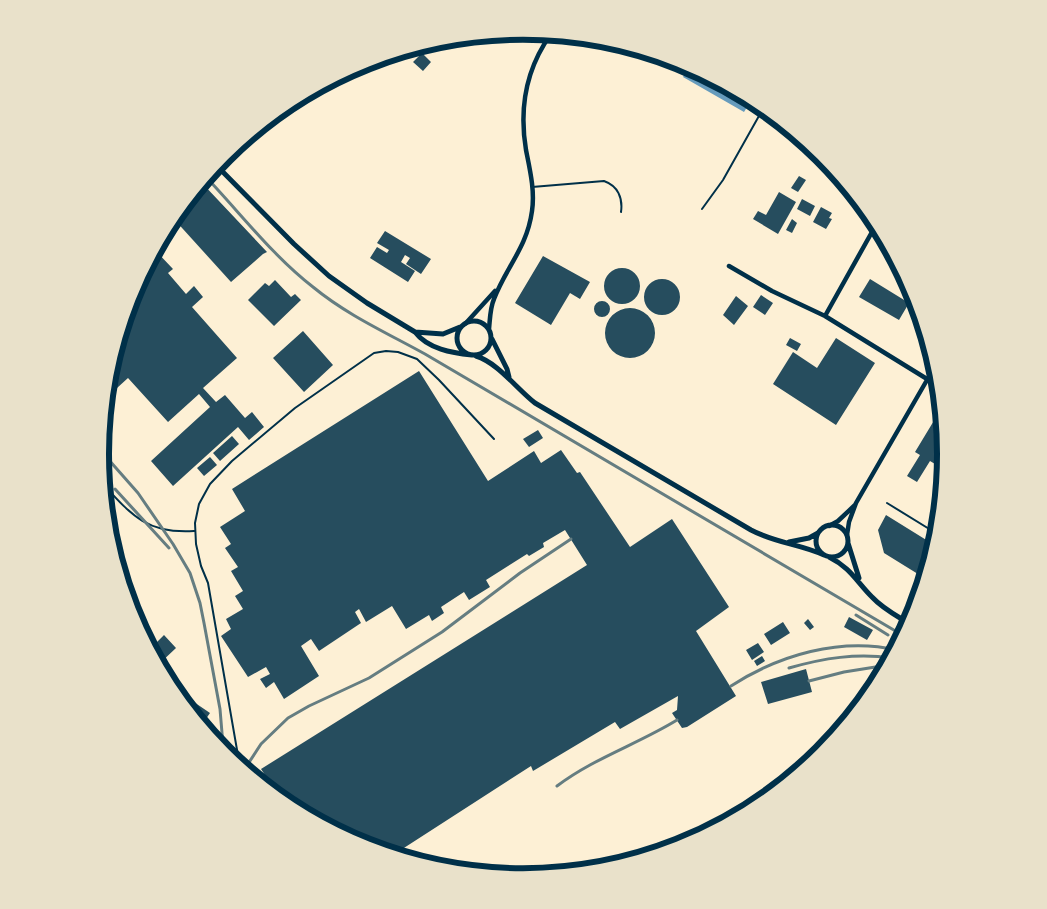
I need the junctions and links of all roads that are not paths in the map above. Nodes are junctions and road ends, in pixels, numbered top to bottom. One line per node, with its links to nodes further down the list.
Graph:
1 (546, 41): 4 (street)
2 (760, 114): 5 (lane)
3 (221, 171): 13 (street)
4 (532, 187): 6 (lane); 9 (street)
5 (702, 209)
6 (621, 212)
7 (872, 231): 10 (street)
8 (729, 266): 10 (street)
9 (498, 288): 11 (street); 12 (street)
10 (824, 316): 17 (street)
11 (464, 325): 12 (street); 13 (street); 15 (street)
12 (489, 329): 14 (street)
13 (415, 332): 15 (street)
14 (492, 338): 15 (street); 16 (street)
15 (474, 355): 16 (street)
16 (509, 377): 28 (street)
17 (927, 380): 18 (street); 22 (street)
18 (931, 383)
19 (494, 439): 25 (lane)
20 (111, 492): 25 (lane)
21 (886, 503): 24 (lane)
22 (856, 504): 23 (street); 27 (street)
23 (829, 526): 26 (street); 27 (street)
24 (931, 530)
25 (195, 531): 32 (lane)
26 (819, 532): 28 (street); 29 (street)
27 (847, 538): 29 (street); 30 (street)
28 (786, 543): 29 (street)
29 (826, 556): 30 (street)
30 (860, 581): 31 (street)
31 (903, 619)
32 (238, 755)

